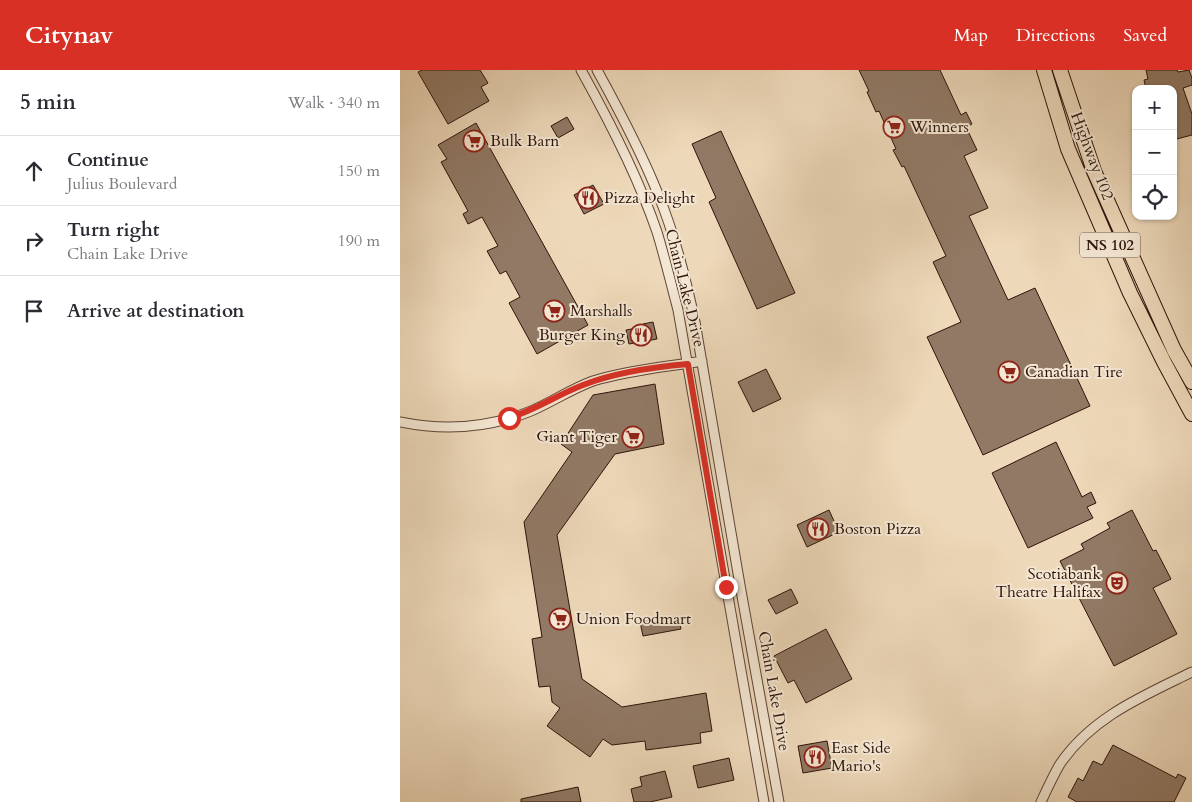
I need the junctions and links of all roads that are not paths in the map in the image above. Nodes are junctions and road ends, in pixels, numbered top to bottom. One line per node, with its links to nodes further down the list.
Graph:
1 (581, 70): 6 (street, Chain Lake Drive)
2 (597, 70): 5 (street, Chain Lake Drive)
3 (1042, 70): 8 (highway, Highway 102 / NS 102)
4 (1060, 70): 7 (highway, Highway 102 / NS 102)
5 (702, 361): 6 (street); 10 (street, Chain Lake Drive)
6 (688, 364): 9 (street); 11 (street, Chain Lake Drive)
7 (1192, 382)
8 (1192, 414)
9 (400, 422)
10 (740, 585): 11 (street); 14 (street, Chain Lake Drive)
11 (726, 587): 13 (street, Chain Lake Drive)
12 (1192, 672): 15 (street)
13 (764, 802)
14 (779, 802)
15 (1042, 802)

